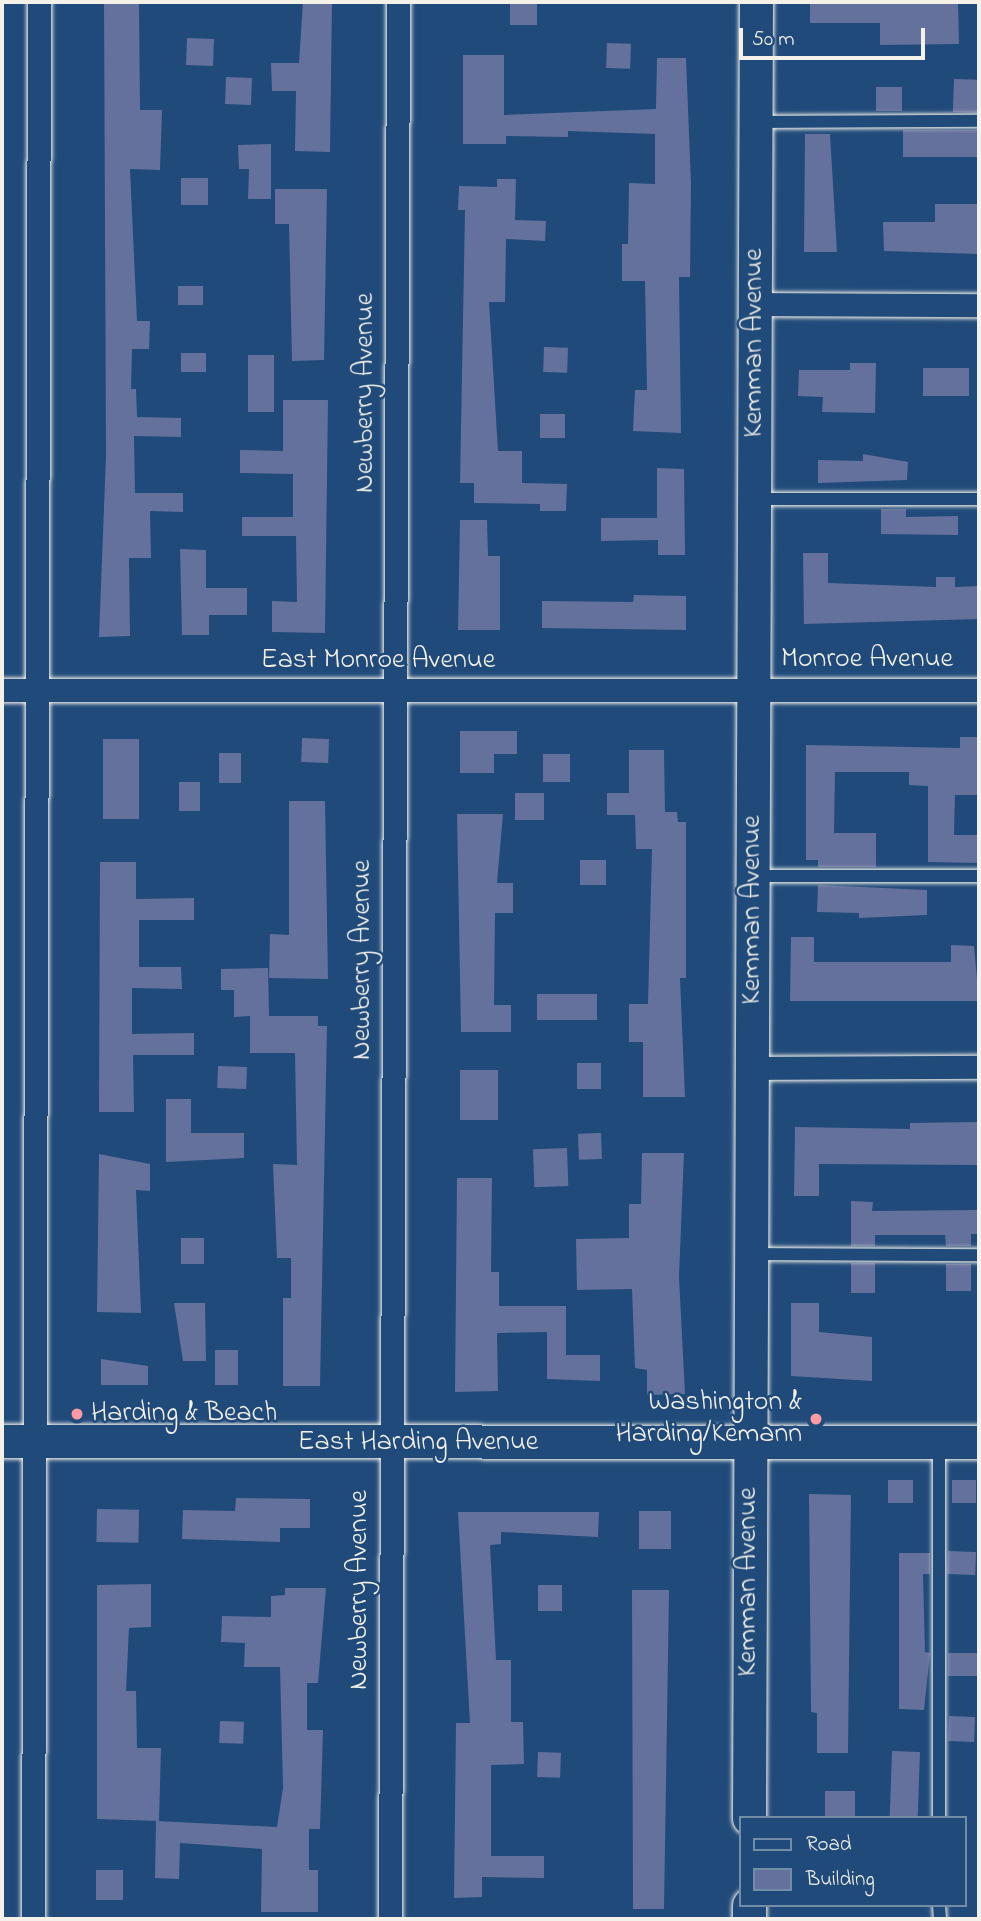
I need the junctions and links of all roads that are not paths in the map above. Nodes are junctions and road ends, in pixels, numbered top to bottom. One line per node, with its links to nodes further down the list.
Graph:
1 (39, 2): 11 (street)
2 (398, 2): 14 (street, Newberry Avenue)
3 (756, 2): 5 (street, Kemman Avenue)
4 (979, 121): 5 (lane)
5 (756, 122): 6 (street, Kemman Avenue)
6 (755, 304): 7 (street); 8 (street, Kemman Avenue)
7 (979, 305)
8 (755, 499): 9 (lane); 12 (street, Kemman Avenue)
9 (979, 499)
10 (2, 690): 11 (street, East Monroe Avenue)
11 (36, 690): 14 (street, East Monroe Avenue); 22 (street)
12 (754, 690): 13 (street, Monroe Avenue); 14 (street, East Monroe Avenue); 15 (street, Kemman Avenue)
13 (979, 690)
14 (394, 691): 26 (street, Newberry Avenue)
15 (753, 876): 16 (lane); 18 (street, Kemman Avenue)
16 (979, 876)
17 (979, 1067): 18 (street)
18 (752, 1068): 19 (street, Kemman Avenue)
19 (751, 1254): 20 (lane); 23 (street, Kemman Avenue)
20 (979, 1255)
21 (2, 1441): 22 (street, East Harding Avenue)
22 (35, 1441): 26 (street, East Harding Avenue); 29 (street)
23 (749, 1442): 24 (street, East Harding Avenue); 26 (street, East Harding Avenue); 27 (street, Kemman Avenue)
24 (939, 1442): 25 (street, East Harding Avenue); 28 (lane)
25 (979, 1442)
26 (390, 1444): 30 (street, Newberry Avenue)
27 (749, 1816)
28 (939, 1816)
29 (33, 1919)
30 (390, 1919)

